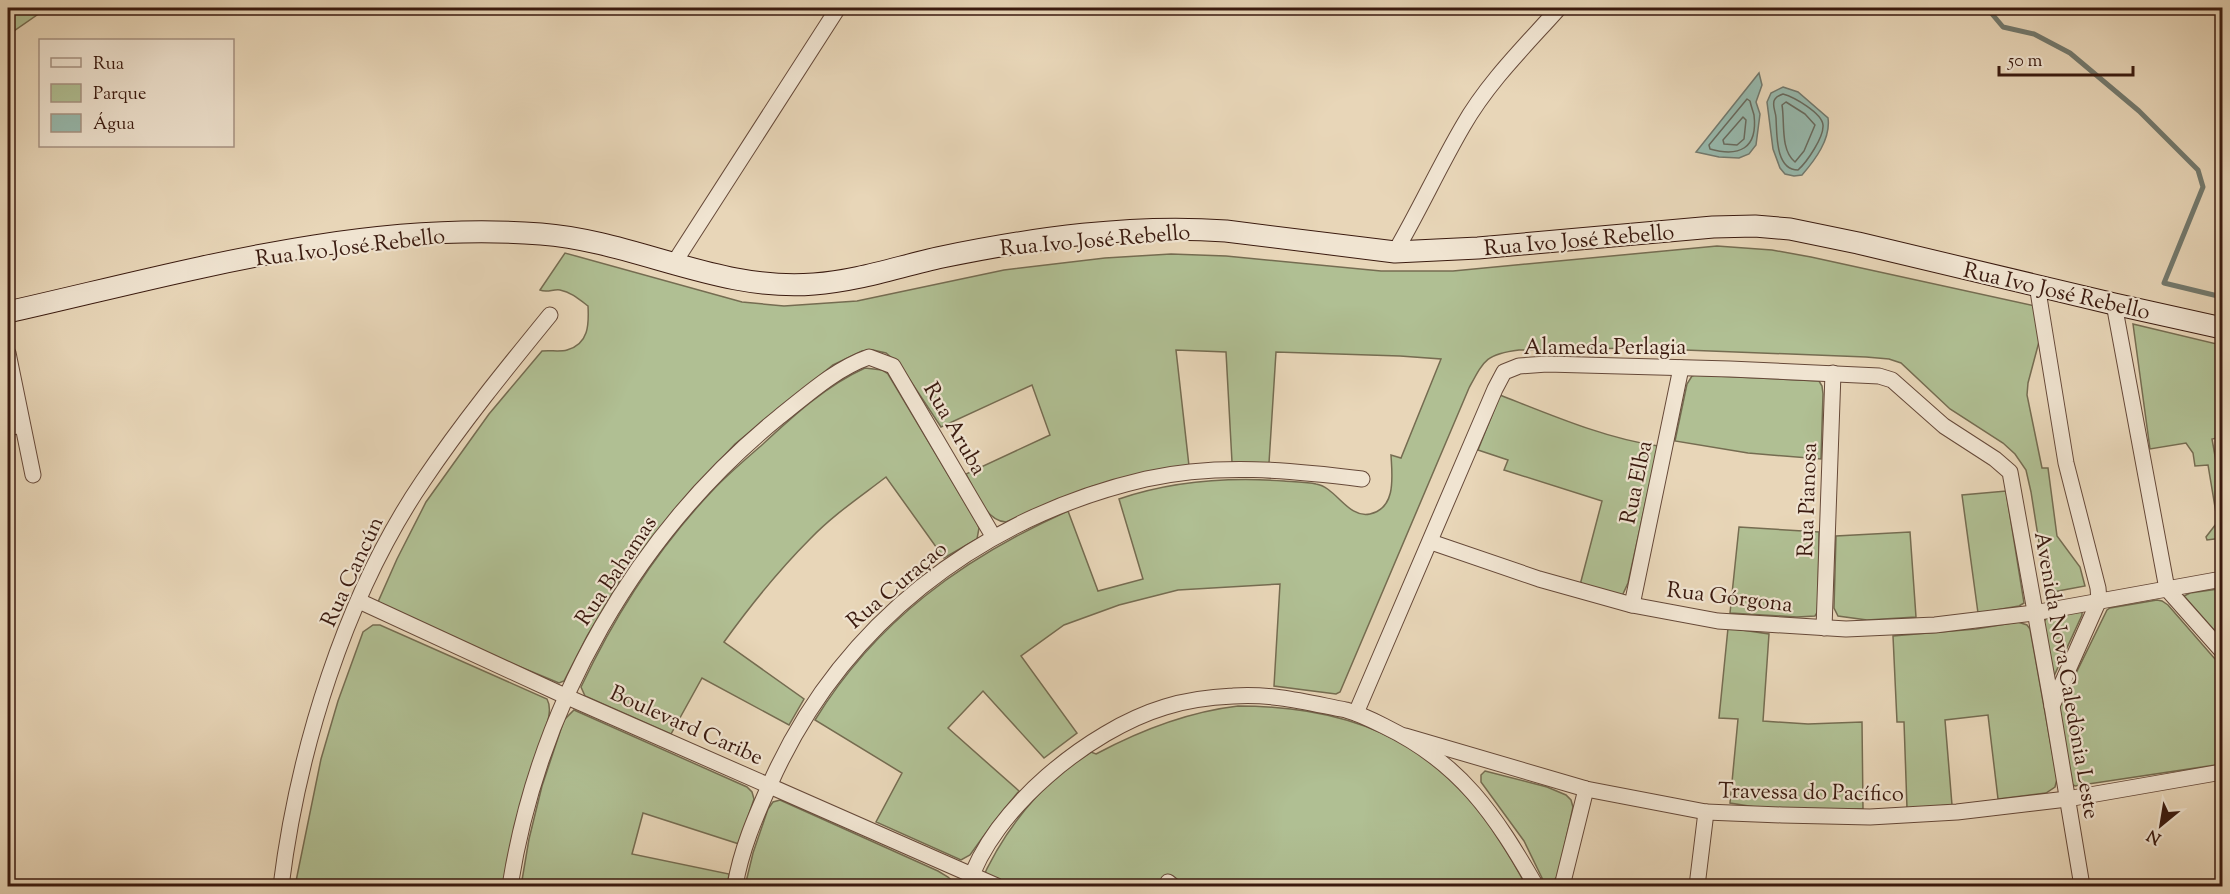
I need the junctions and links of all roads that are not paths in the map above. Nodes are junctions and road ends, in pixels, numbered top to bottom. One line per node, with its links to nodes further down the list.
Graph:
1 (838, 8): 4 (street)
2 (1559, 8): 3 (street)
3 (1395, 252): 4 (street, Rua Ivo José Rebello); 5 (street, Rua Ivo José Rebello)
4 (674, 263): 7 (street, Rua Ivo José Rebello)
5 (2037, 285): 6 (street, Rua Ivo José Rebello); 22 (street)
6 (2114, 304): 9 (street, Rua Ivo José Rebello); 21 (street)
7 (8, 312)
8 (550, 315): 23 (street, Rua Cancún)
9 (2223, 328)
10 (8, 353): 14 (street)
11 (869, 357): 18 (street, Rua Aruba); 28 (street, Rua Bahamas)
12 (1682, 368): 13 (street, Alameda Perlagia); 19 (street, Alameda Perlagia); 24 (street, Rua Elba)
13 (1833, 373): 15 (street, Alameda Perlagia); 26 (street, Rua Pianosa)
14 (15, 427): 16 (street)
15 (2010, 472): 25 (street, Avenida Nova Caledônia Leste)
16 (33, 475)
17 (1362, 479): 18 (street, Rua Curaçao)
18 (993, 536): 33 (street, Rua Curaçao)
19 (1431, 542): 24 (street, Rua Górgona); 30 (street, Alameda Perlagia)
20 (2223, 579): 21 (street, Rua Górgona)
21 (2167, 589): 22 (street, Rua Górgona); 27 (street)
22 (2099, 600): 25 (street, Rua Górgona); 29 (street)
23 (359, 601): 28 (street, Boulevard Caribe); 38 (street, Rua Cancún)
24 (1632, 605): 26 (street, Rua Górgona)
25 (2034, 612): 26 (street, Rua Górgona); 29 (street, Avenida Nova Caledônia Leste)
26 (1824, 628)
27 (2223, 651)
28 (565, 696): 33 (street, Boulevard Caribe); 39 (street, Rua Bahamas)
29 (2052, 706): 35 (street, Avenida Nova Caledônia Leste)
30 (1356, 713): 31 (street); 37 (street)
31 (1405, 736): 34 (street, Travessa do Pacífico); 42 (street)
32 (2223, 772): 35 (street, Travessa do Pacífico)
33 (769, 785): 37 (street, Boulevard Caribe); 40 (street, Rua Curaçao)
34 (1586, 789): 36 (street, Travessa do Pacífico); 43 (street)
35 (2067, 799): 36 (street, Travessa do Pacífico); 45 (street, Avenida Nova Caledônia Leste)
36 (1706, 812): 44 (street)
37 (970, 881): 41 (street, Boulevard Caribe)
38 (280, 886)
39 (510, 886)
40 (735, 886)
41 (997, 886)
42 (1536, 886)
43 (1562, 886)
44 (1697, 886)
45 (2082, 886)

